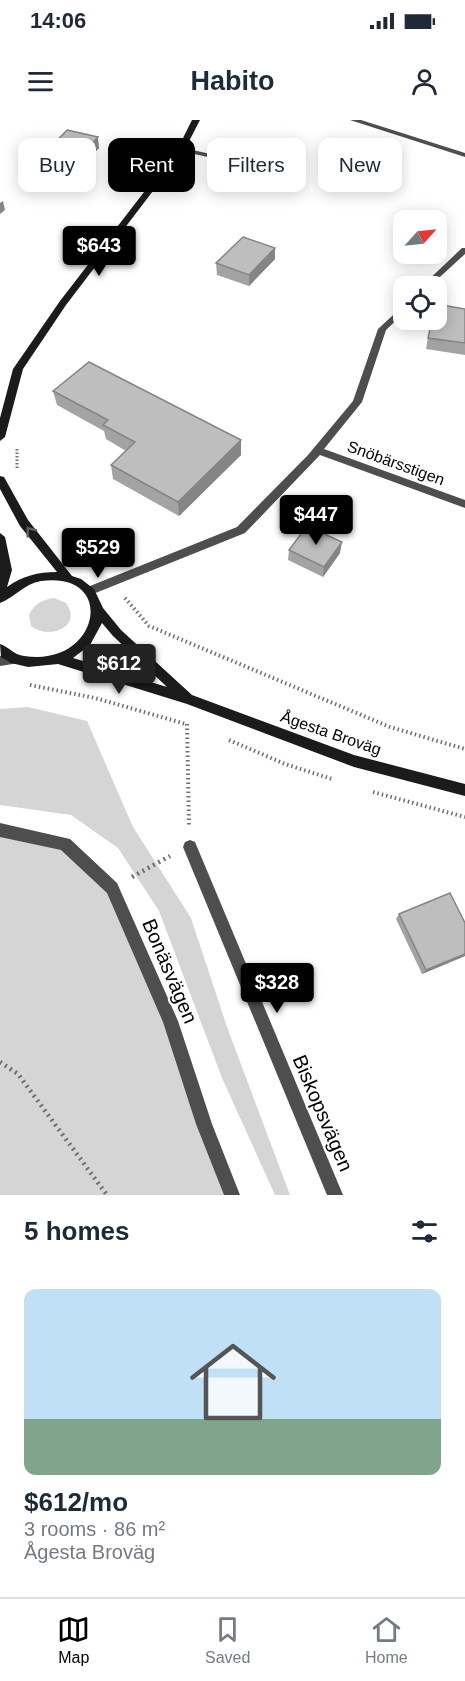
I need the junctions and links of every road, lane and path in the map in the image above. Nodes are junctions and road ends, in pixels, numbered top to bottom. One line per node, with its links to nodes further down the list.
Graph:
1 (196, 120): 3 (main road)
2 (354, 120): 4 (street)
3 (186, 138)
4 (465, 155)
5 (148, 192): 9 (main road)
6 (465, 250): 7 (street)
7 (437, 276)
8 (393, 318): 11 (street, Snöbärsstigen)
9 (0, 436)
10 (17, 442): 12 (path)
11 (318, 451): 14 (street, Snöbärsstigen); 17 (street, Snöbärsstigen)
12 (17, 476)
13 (0, 480): 16 (main road, one-way to 13)
14 (465, 504)
15 (0, 537): 18 (main road)
16 (67, 577): 19 (main road); 20 (main road)
17 (111, 582): 19 (street, Snöbärsstigen); 31 (path)
18 (0, 590)
19 (89, 591): 21 (main road, Ågesta Broväg)
20 (0, 598)
21 (98, 610): 24 (main road); 27 (main road, Ågesta Broväg)
22 (0, 649): 23 (main road)
23 (15, 659): 24 (main road); 25 (street)
24 (59, 660): 27 (main road, Ågesta Broväg)
25 (0, 661)
26 (24, 684): 28 (path)
27 (188, 699): 33 (main road, Ågesta Broväg)
28 (186, 724): 29 (path); 37 (path)
29 (197, 726)
30 (219, 736): 32 (path)
31 (465, 749)
32 (338, 781)
33 (465, 790)
34 (370, 791): 35 (path)
35 (465, 818)
36 (0, 831): 38 (street, Bonäsvägen)
37 (190, 847): 38 (path); 42 (street, Biskopsvägen)
38 (112, 888): 41 (street, Bonäsvägen)
39 (0, 1062): 40 (path)
40 (107, 1195)
41 (232, 1195)
42 (335, 1195)

